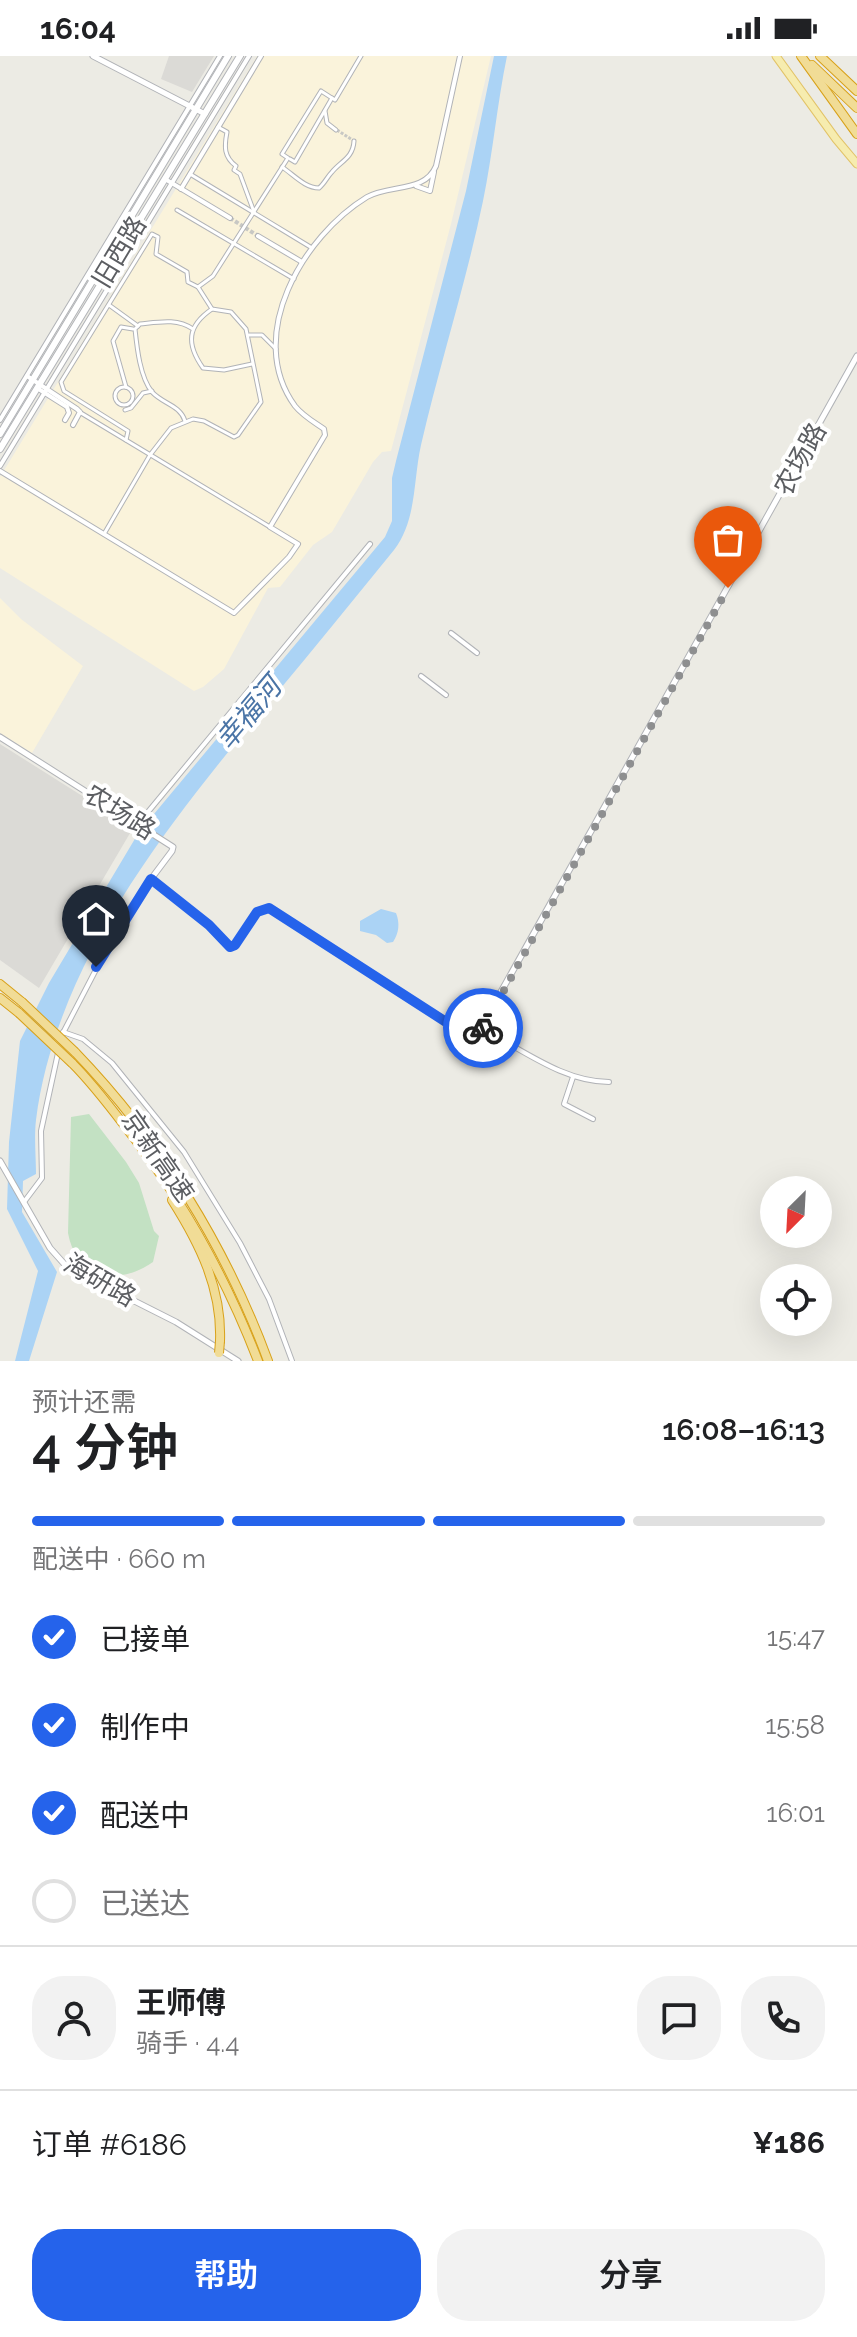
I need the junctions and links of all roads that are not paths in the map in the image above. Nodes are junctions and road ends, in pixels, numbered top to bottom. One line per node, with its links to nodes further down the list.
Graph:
1 (93, 56): 14 (street)
2 (220, 56): 14 (street)
3 (228, 56): 14 (main road, 旧西路)
4 (240, 56): 17 (main road, 旧西路)
5 (249, 56): 28 (street)
6 (261, 56): 18 (street)
7 (361, 56): 13 (street)
8 (460, 56): 25 (street)
9 (776, 56): 23 (main road)
10 (802, 56): 15 (highway); 20 (highway)
11 (820, 56): 12 (highway)
12 (857, 91)
13 (332, 98): 16 (street); 22 (street)
14 (193, 107): 17 (street); 48 (main road, 旧西路)
15 (857, 108)
16 (325, 111): 19 (street); 22 (street)
17 (206, 114): 27 (main road, 旧西路)
18 (218, 127): 26 (street); 32 (street)
19 (336, 130)
20 (857, 134)
21 (354, 141): 24 (street)
22 (288, 158): 24 (street)
23 (857, 164)
24 (282, 167): 32 (street)
25 (435, 168): 29 (street); 29 (street)
26 (190, 174): 30 (street); 32 (street)
27 (165, 179): 28 (street); 50 (main road, 旧西路)
28 (173, 184): 30 (street); 50 (street)
29 (414, 185): 36 (street)
30 (181, 189): 33 (street)
31 (177, 210): 35 (street)
32 (254, 212): 35 (street); 36 (street)
33 (230, 218)
34 (258, 236): 37 (street)
35 (234, 244): 38 (street); 39 (street)
36 (312, 248): 37 (street)
37 (302, 262): 38 (street)
38 (294, 279): 45 (street)
39 (198, 287): 40 (street); 41 (street)
40 (108, 304): 42 (street); 60 (street)
41 (212, 309): 43 (street); 44 (street)
42 (136, 328): 43 (street); 49 (street); 51 (street)
43 (193, 329): 47 (street)
44 (248, 335): 45 (street); 47 (street)
45 (276, 349): 64 (street)
46 (857, 356): 76 (street, 农场路)
47 (252, 364): 57 (street)
48 (29, 380): 50 (street); 55 (main road, 旧西路)
49 (126, 387): 52 (street); 52 (street)
50 (43, 389): 54 (street); 55 (main road, 旧西路); 56 (street); 63 (street)
51 (152, 391): 52 (street); 57 (street)
52 (132, 404): 53 (street)
53 (125, 410)
54 (80, 412): 58 (street); 60 (street)
55 (5, 419): 59 (main road, 旧西路); 61 (main road, 旧西路)
56 (65, 420)
57 (185, 421): 62 (street)
58 (73, 425)
59 (0, 434)
60 (126, 440): 62 (street)
61 (0, 449)
62 (150, 455): 64 (street); 65 (street)
63 (0, 469): 65 (street)
64 (270, 527): 65 (street)
65 (104, 534)
66 (370, 544): 72 (street)
67 (451, 633): 68 (street)
68 (477, 653)
69 (421, 676): 70 (street)
70 (446, 695)
71 (0, 737): 72 (street, 农场路)
72 (139, 825): 73 (street, 农场路)
73 (151, 879): 76 (street, 农场路); 77 (street)
74 (0, 984): 87 (highway, 京新高速, bridge)
75 (0, 998): 81 (highway, 京新高速, bridge)
76 (482, 1029): 78 (street)
77 (63, 1032): 83 (street); 88 (street)
78 (573, 1077): 79 (street); 80 (street)
79 (609, 1082)
80 (593, 1119)
81 (150, 1157): 84 (highway, bridge); 85 (highway, 京新高速)
82 (0, 1161): 83 (street, 海研路)
83 (22, 1199): 86 (street, 海研路)
84 (218, 1357)
85 (257, 1360)
86 (238, 1361)
87 (269, 1361)
88 (292, 1361)

